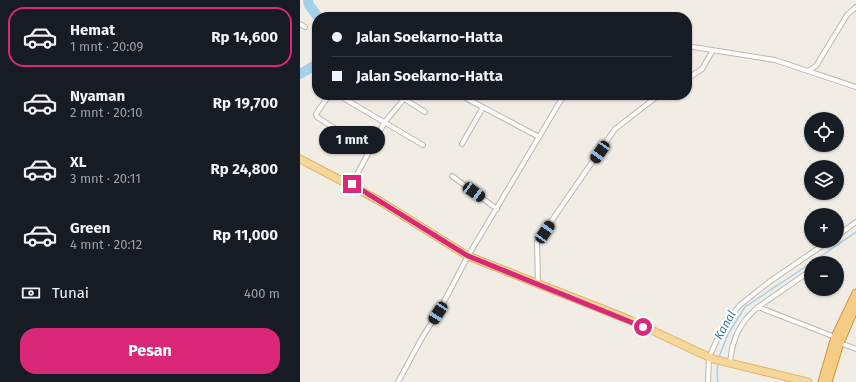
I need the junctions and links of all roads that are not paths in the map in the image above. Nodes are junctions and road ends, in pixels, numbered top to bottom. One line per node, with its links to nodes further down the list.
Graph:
1 (856, 7): 6 (street)
2 (300, 24): 3 (street)
3 (305, 27)
4 (692, 47): 5 (street)
5 (713, 50): 6 (street); 7 (street)
6 (808, 71): 8 (street)
7 (692, 76)
8 (856, 86)
9 (326, 100): 22 (street)
10 (346, 100): 18 (street)
11 (403, 100): 18 (street)
12 (406, 100): 17 (street)
13 (470, 100): 16 (street)
14 (561, 100): 19 (street)
15 (653, 100): 32 (street)
16 (483, 107): 19 (street); 20 (street)
17 (426, 112)
18 (384, 123): 21 (street); 22 (street)
19 (539, 137): 26 (street)
20 (462, 144)
21 (423, 145)
22 (369, 150): 25 (street)
23 (300, 159): 25 (main road)
24 (452, 176): 26 (street)
25 (352, 184): 30 (main road)
26 (497, 209): 30 (street)
27 (856, 222): 28 (street)
28 (844, 231)
29 (819, 248): 38 (street)
30 (468, 256): 32 (main road); 40 (street)
31 (804, 275): 35 (street)
32 (538, 284): 38 (main road)
33 (856, 294): 36 (highway)
34 (856, 306): 36 (highway)
35 (758, 307): 36 (street); 39 (street)
36 (838, 340): 37 (street); 43 (highway); 44 (highway)
37 (856, 349)
38 (711, 358): 39 (main road); 41 (street)
39 (728, 362): 42 (main road)
40 (398, 382)
41 (708, 382)
42 (808, 382)
43 (822, 382)
44 (828, 382)

